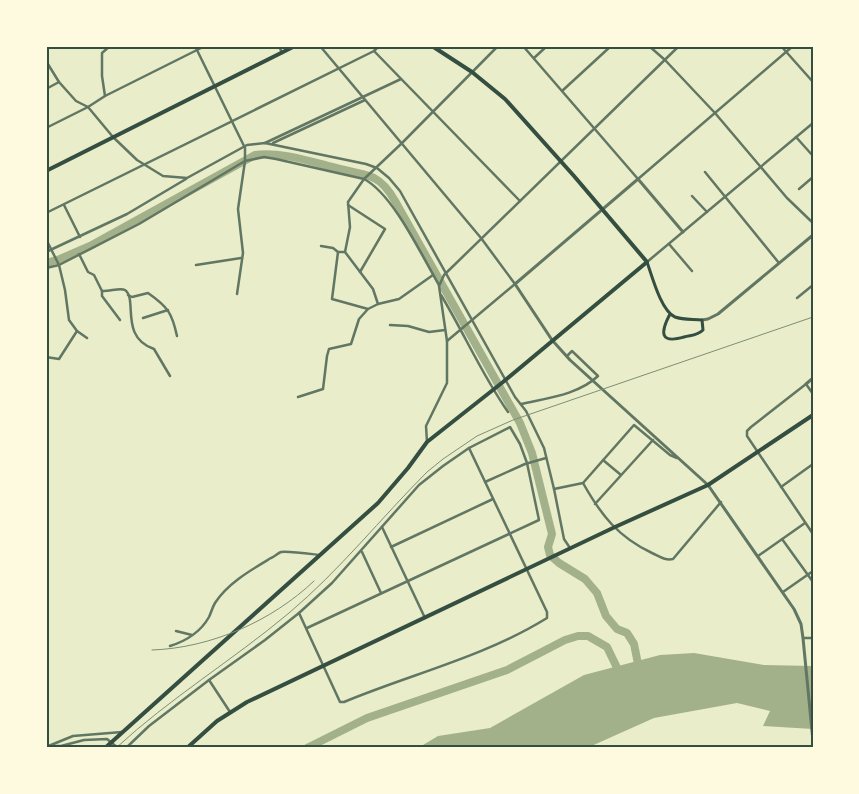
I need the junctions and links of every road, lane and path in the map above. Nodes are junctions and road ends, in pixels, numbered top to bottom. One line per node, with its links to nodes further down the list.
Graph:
1 (110, 46): 31 (street)
2 (205, 46): 16 (street)
3 (278, 46): 19 (street)
4 (295, 46): 19 (main road)
5 (320, 46): 23 (street)
6 (379, 46): 17 (street)
7 (432, 46): 24 (main road)
8 (498, 46): 24 (street)
9 (523, 46): 20 (street)
10 (547, 46): 20 (street)
11 (611, 46): 30 (street)
12 (649, 46): 21 (street)
13 (679, 46): 21 (street)
14 (781, 46): 18 (street)
15 (793, 46): 18 (street)
16 (196, 48): 28 (street); 31 (street)
17 (374, 51): 23 (street); 25 (street)
18 (786, 52): 27 (street); 36 (street)
19 (282, 53): 28 (main road)
20 (534, 58): 30 (street)
21 (665, 60): 36 (street); 40 (street)
22 (46, 61): 26 (street)
23 (338, 68): 32 (street); 37 (street)
24 (472, 72): 35 (street); 49 (main road)
25 (401, 79): 32 (street); 35 (street)
26 (60, 82): 29 (street); 34 (street)
27 (813, 82)
28 (215, 86): 37 (street); 41 (main road)
29 (46, 89)
30 (562, 91): 40 (street)
31 (105, 96): 34 (street)
32 (362, 96): 33 (street); 43 (street)
33 (365, 100): 44 (street); 45 (street)
34 (88, 107): 39 (street); 41 (street)
35 (433, 112): 45 (street); 62 (street)
36 (715, 113): 51 (street); 58 (street)
37 (232, 121): 46 (street); 50 (street)
38 (813, 123): 42 (street)
39 (46, 128)
40 (595, 128): 49 (street); 58 (street)
41 (114, 137): 50 (street); 53 (main road)
42 (796, 137): 47 (street); 51 (street)
43 (265, 143): 44 (street); 46 (street)
44 (272, 144): 52 (street)
45 (401, 144): 52 (street); 72 (street)
46 (245, 147): 48 (street); 56 (street)
47 (813, 156)
48 (245, 161): 57 (street); 80 (street); 81 (street)
49 (561, 161): 62 (street); 65 (main road)
50 (144, 164): 56 (street); 63 (street)
51 (761, 167): 61 (street); 68 (street)
52 (376, 169): 57 (street); 89 (street)
53 (46, 171)
54 (706, 172): 61 (street)
55 (813, 177): 59 (street)
56 (187, 178): 71 (street)
57 (364, 179): 64 (street); 90 (street)
58 (638, 180): 65 (street); 69 (street)
59 (799, 189)
60 (692, 196): 66 (street)
61 (726, 197): 66 (street); 83 (street)
62 (520, 201): 72 (street)
63 (64, 204): 67 (street); 71 (street)
64 (348, 205): 79 (street); 88 (street)
65 (602, 210): 82 (main road); 92 (street)
66 (706, 212): 69 (street)
67 (46, 213)
68 (813, 223)
69 (683, 232): 74 (street)
70 (813, 234): 83 (street)
71 (80, 237): 76 (street)
72 (481, 238): 89 (street); 92 (street)
73 (46, 240): 76 (street)
74 (669, 244): 82 (street); 87 (street)
75 (321, 246): 78 (street)
76 (52, 251): 77 (street); 84 (street)
77 (46, 252)
78 (338, 252): 79 (street); 100 (street)
79 (345, 252): 88 (street)
80 (79, 254): 84 (street); 94 (street)
81 (241, 258): 85 (street); 96 (street)
82 (647, 262): 102 (main road); 113 (main road)
83 (779, 263): 106 (street)
84 (58, 264): 86 (street); 110 (street)
85 (196, 265)
86 (46, 268)
87 (692, 271)
88 (360, 272): 99 (street)
89 (445, 273): 91 (street); 105 (street)
90 (433, 276): 91 (street); 99 (street)
91 (440, 284): 95 (street)
92 (515, 284): 105 (street); 113 (street)
93 (813, 285): 98 (street)
94 (102, 291): 97 (street); 104 (street)
95 (440, 293): 108 (street); 109 (street)
96 (237, 294)
97 (128, 295): 101 (street); 117 (street)
98 (797, 298)
99 (378, 304): 100 (street)
100 (368, 309): 123 (street)
101 (168, 310): 103 (street); 111 (street)
102 (670, 314): 106 (main road); 106 (main road)
103 (143, 318)
104 (120, 320)
105 (472, 320): 108 (street); 119 (street)
106 (702, 320)
107 (390, 325): 109 (street)
108 (462, 328): 114 (street); 121 (street)
109 (445, 330): 114 (street)
110 (77, 331): 112 (street); 116 (street)
111 (176, 336)
112 (87, 338)
113 (552, 340): 115 (street); 119 (main road)
114 (447, 341): 128 (street)
115 (566, 356): 124 (street); 133 (street)
116 (46, 357)
117 (170, 376)
118 (813, 378): 120 (street)
119 (505, 380): 121 (main road); 124 (street)
120 (806, 384): 122 (street); 130 (street)
121 (494, 389): 125 (street); 128 (main road)
122 (813, 394)
123 (298, 397)
124 (520, 404): 131 (street)
125 (508, 412)
126 (813, 415): 130 (main road)
127 (653, 440): 132 (street); 133 (street); 136 (street)
128 (427, 442): 154 (main road)
129 (469, 448): 134 (street); 137 (street); 146 (street)
130 (757, 453): 139 (main road); 140 (street)
131 (547, 458): 134 (street); 141 (street)
132 (604, 460): 136 (street); 138 (street)
133 (683, 460): 139 (street)
134 (527, 463): 137 (street); 148 (street)
135 (813, 464): 140 (street)
136 (621, 475): 144 (street)
137 (485, 482): 142 (street)
138 (583, 483): 141 (street); 144 (street)
139 (708, 485): 143 (street); 147 (main road)
140 (781, 487): 145 (street)
141 (554, 489): 152 (street)
142 (494, 499): 148 (street); 151 (street)
143 (721, 502): 147 (street); 155 (street)
144 (595, 504): 147 (street)
145 (805, 523): 149 (street); 150 (street)
146 (382, 527): 151 (street); 153 (street)
147 (615, 527): 152 (main road)
148 (510, 533): 156 (street); 159 (street)
149 (813, 534)
150 (782, 539): 155 (street); 158 (street)
151 (391, 547): 159 (street)
152 (571, 549): 156 (main road)
153 (362, 551): 162 (street); 163 (street)
154 (320, 554): 167 (street); 174 (main road)
155 (758, 556): 161 (street)
156 (526, 570): 164 (main road); 171 (street)
157 (813, 571): 158 (street)
158 (808, 575): 160 (street); 161 (street)
159 (407, 581): 162 (street); 164 (street)
160 (813, 582)
161 (783, 592): 168 (street)
162 (382, 593): 165 (street)
163 (299, 613): 165 (street); 172 (street)
164 (425, 618): 171 (main road)
165 (306, 628): 171 (street)
166 (176, 631): 167 (street)
167 (193, 635): 170 (street)
168 (803, 638): 169 (street); 175 (street)
169 (813, 638)
170 (170, 646)
171 (322, 665): 173 (main road)
172 (209, 680): 173 (street); 179 (street)
173 (230, 712): 180 (main road)
174 (123, 732): 176 (street); 177 (main road)
175 (813, 741)
176 (47, 746): 178 (street)
177 (106, 747)
178 (118, 748)
179 (126, 748)
180 (187, 748)

